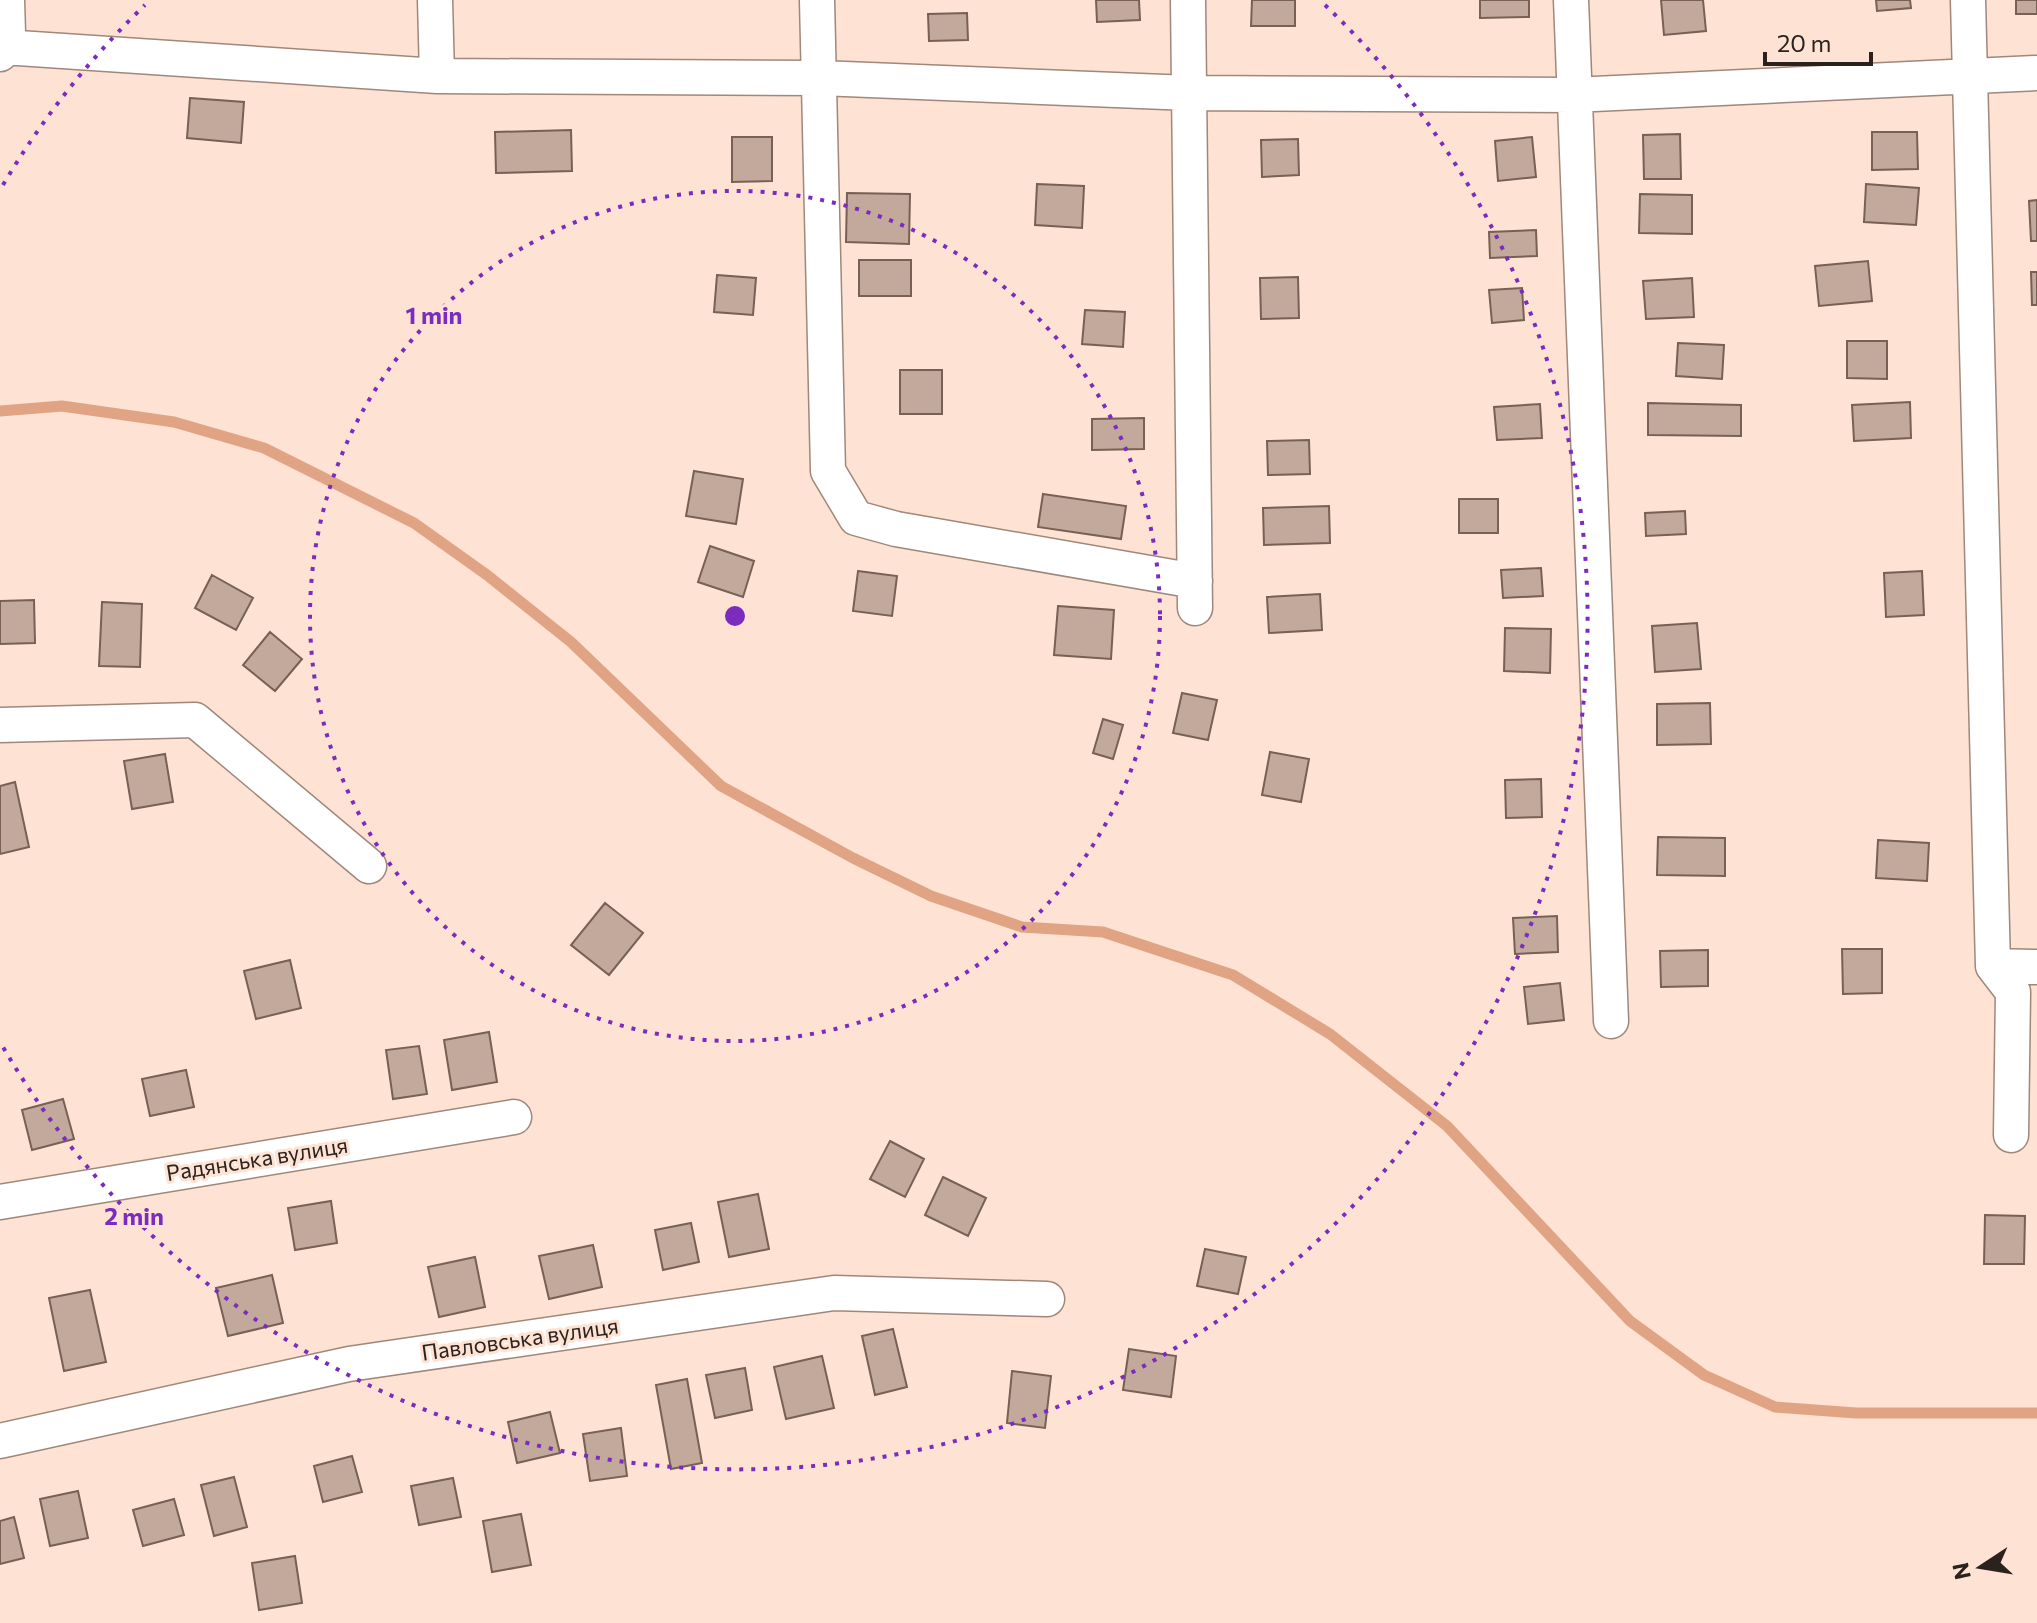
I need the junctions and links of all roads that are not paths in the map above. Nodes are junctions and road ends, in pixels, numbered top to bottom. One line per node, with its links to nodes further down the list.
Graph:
1 (7, 0): 7 (street)
2 (435, 0): 10 (street)
3 (817, 0): 11 (street)
4 (1188, 0): 12 (street)
5 (1571, 0): 13 (street)
6 (1968, 0): 9 (street)
7 (1, 50): 10 (street)
8 (2037, 73): 9 (street)
9 (1971, 74): 13 (street); 16 (street)
10 (437, 76): 11 (street)
11 (820, 78): 12 (street); 12 (street)
12 (1190, 93): 13 (street)
13 (1573, 95): 18 (street)
14 (0, 725): 15 (street)
15 (369, 866)
16 (1993, 966): 17 (street); 20 (street)
17 (2037, 967)
18 (1611, 1021)
19 (514, 1117): 21 (street, Радянська вулиця)
20 (2011, 1135)
21 (0, 1202)
22 (1047, 1299): 23 (street, Павловська вулиця)
23 (0, 1441)

